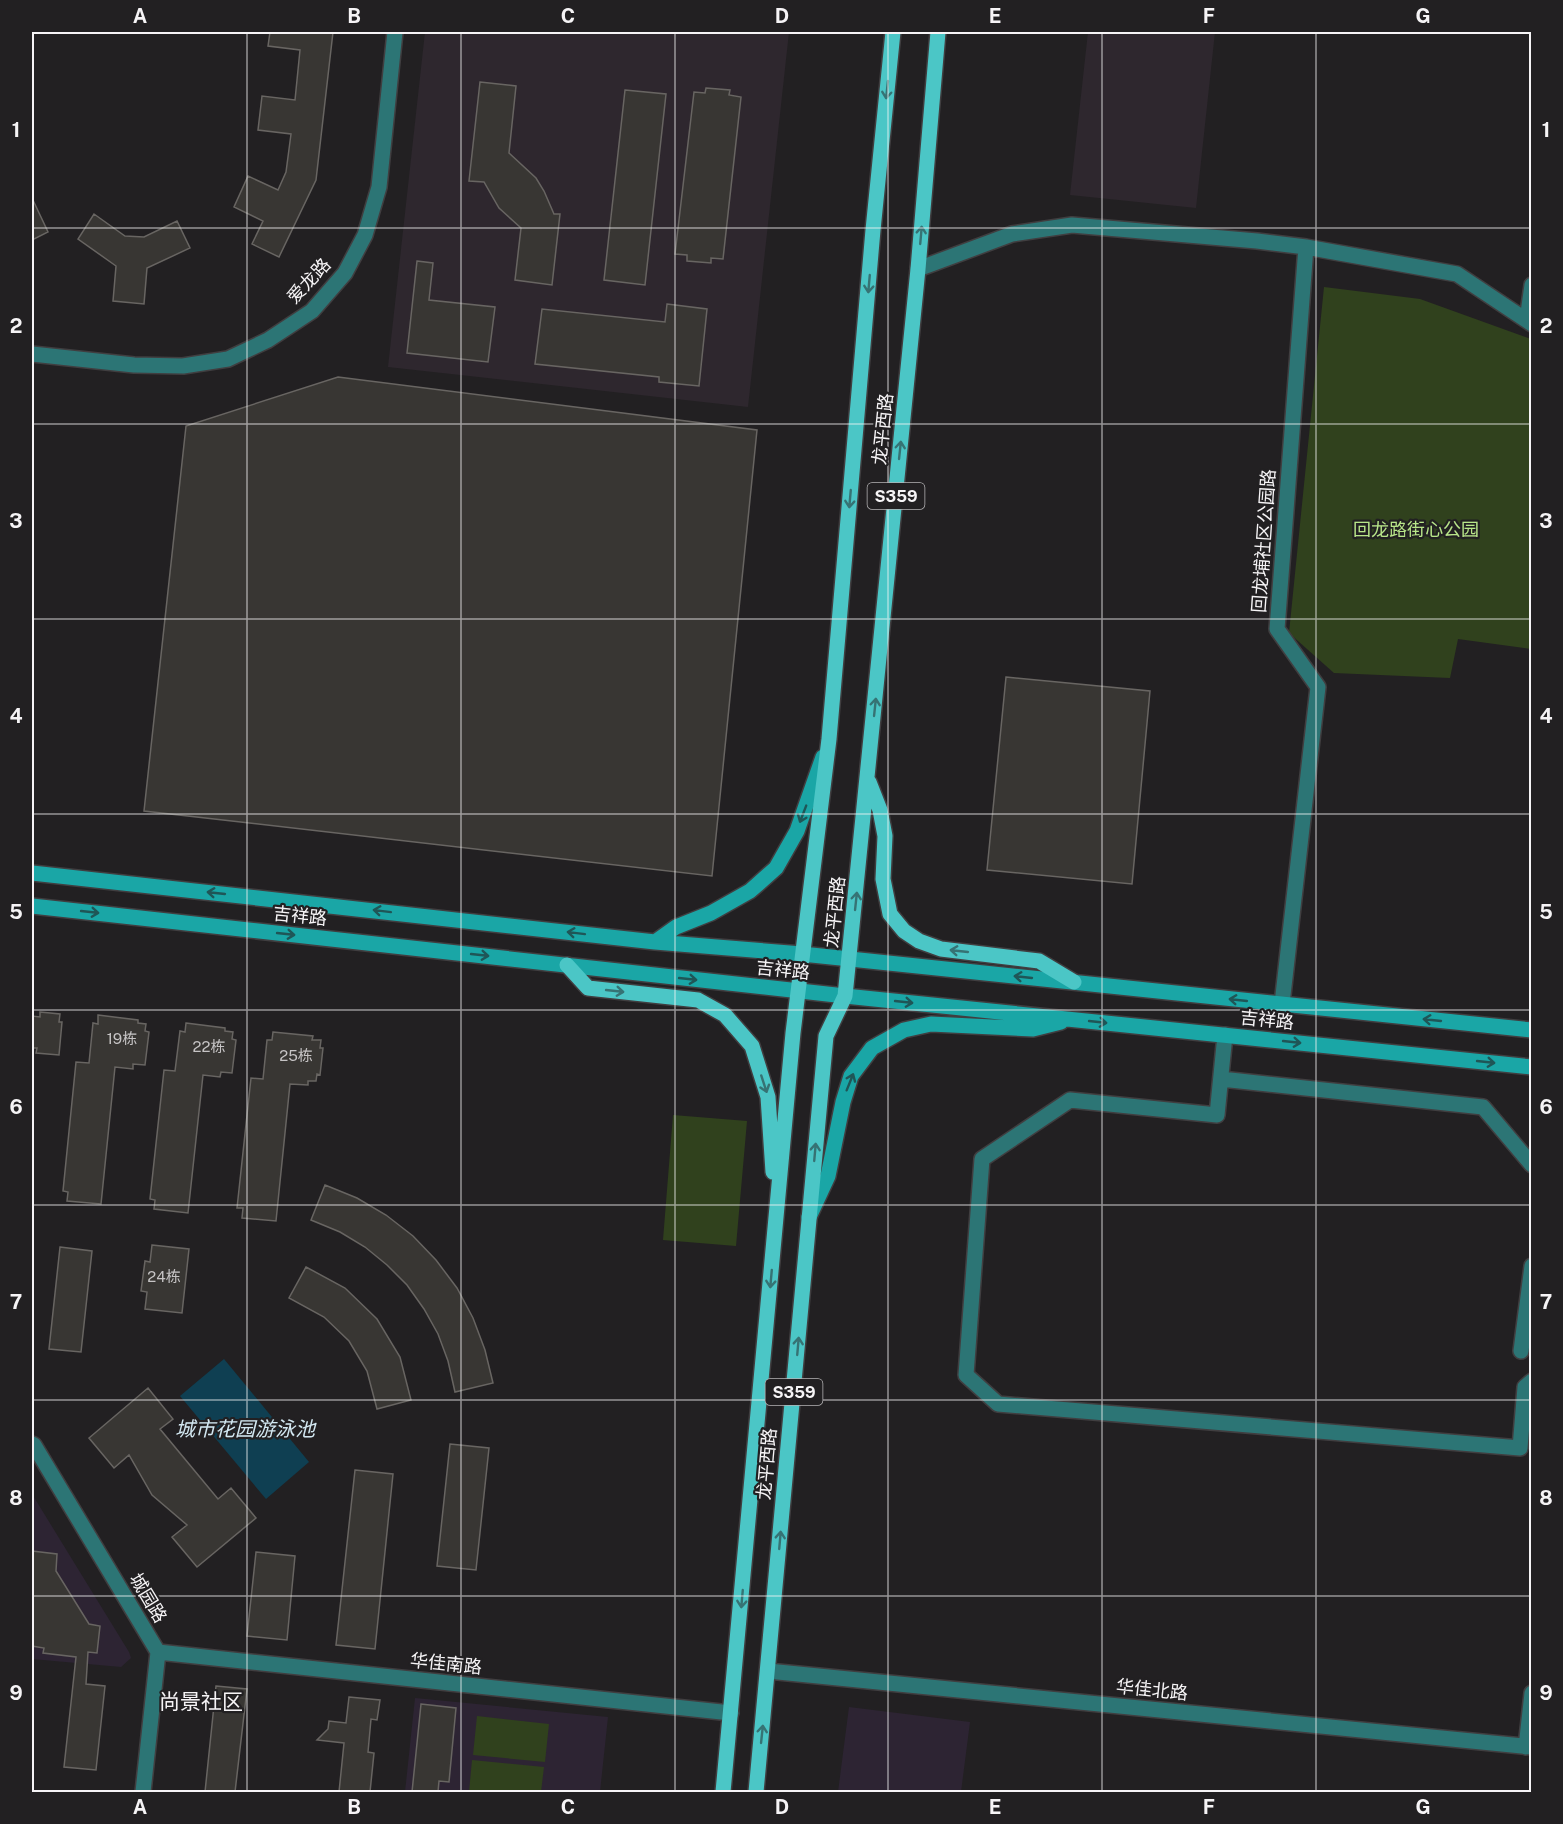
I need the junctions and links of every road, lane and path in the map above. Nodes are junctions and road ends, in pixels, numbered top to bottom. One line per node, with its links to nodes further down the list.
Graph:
1 (394, 32): 8 (street, 爱龙路)
2 (893, 32): 9 (main road, 龙平西路 / S359, one-way to 9)
3 (938, 32): 5 (main road, 龙平西路 / S359, one-way to 3)
4 (1306, 247): 5 (street); 7 (street); 20 (street, 回龙埔社区公园路)
5 (918, 269): 10 (main road, 龙平西路 / S359, one-way to 5)
6 (1532, 285): 7 (street)
7 (1529, 322)
8 (32, 354)
9 (829, 739): 13 (main road, one-way to 13); 14 (main road, 龙平西路 / S359)
10 (868, 779): 15 (main road, 龙平西路 / S359, one-way to 10); 17 (main road, one-way to 10)
11 (32, 873): 13 (main road, 吉祥路, one-way to 11)
12 (32, 906): 16 (main road, 吉祥路, one-way to 16)
13 (655, 942): 14 (main road, 吉祥路)
14 (802, 954): 15 (main road, 吉祥路); 18 (main road, 龙平西路 / S359)
15 (849, 959): 17 (main road, 吉祥路, one-way to 15); 19 (main road, 龙平西路 / S359)
16 (567, 965): 18 (main road, 吉祥路, one-way to 18); 28 (main road, one-way to 28)
17 (1074, 982): 20 (main road, 吉祥路, one-way to 17)
18 (798, 991): 19 (main road, 吉祥路); 28 (main road, 龙平西路 / S359)
19 (845, 996): 21 (main road, 吉祥路, one-way to 21); 27 (main road, 龙平西路 / S359, one-way to 19)
20 (1282, 1004): 22 (main road, 吉祥路, one-way to 20)
21 (1071, 1020): 23 (main road, 吉祥路, one-way to 23); 27 (main road, one-way to 21)
22 (1532, 1030)
23 (1225, 1035): 24 (main road, 吉祥路, one-way to 24); 25 (street)
24 (1532, 1067)
25 (1221, 1079): 26 (street); 31 (street)
26 (1532, 1165)
27 (809, 1217): 34 (main road, 龙平西路 / S359, one-way to 27)
28 (776, 1221): 36 (main road, 龙平西路 / S359, one-way to 36)
29 (1532, 1266): 30 (street)
30 (1521, 1351)
31 (1532, 1381)
32 (32, 1444): 33 (street, 城园路)
33 (158, 1652): 36 (street, 华佳南路); 38 (street, 城园路)
34 (768, 1671): 37 (street, 华佳北路); 40 (main road, 龙平西路 / S359, one-way to 34)
35 (1532, 1693): 37 (street)
36 (731, 1713): 39 (main road, 龙平西路 / S359)
37 (1529, 1747)
38 (143, 1792)
39 (723, 1792)
40 (756, 1792)

